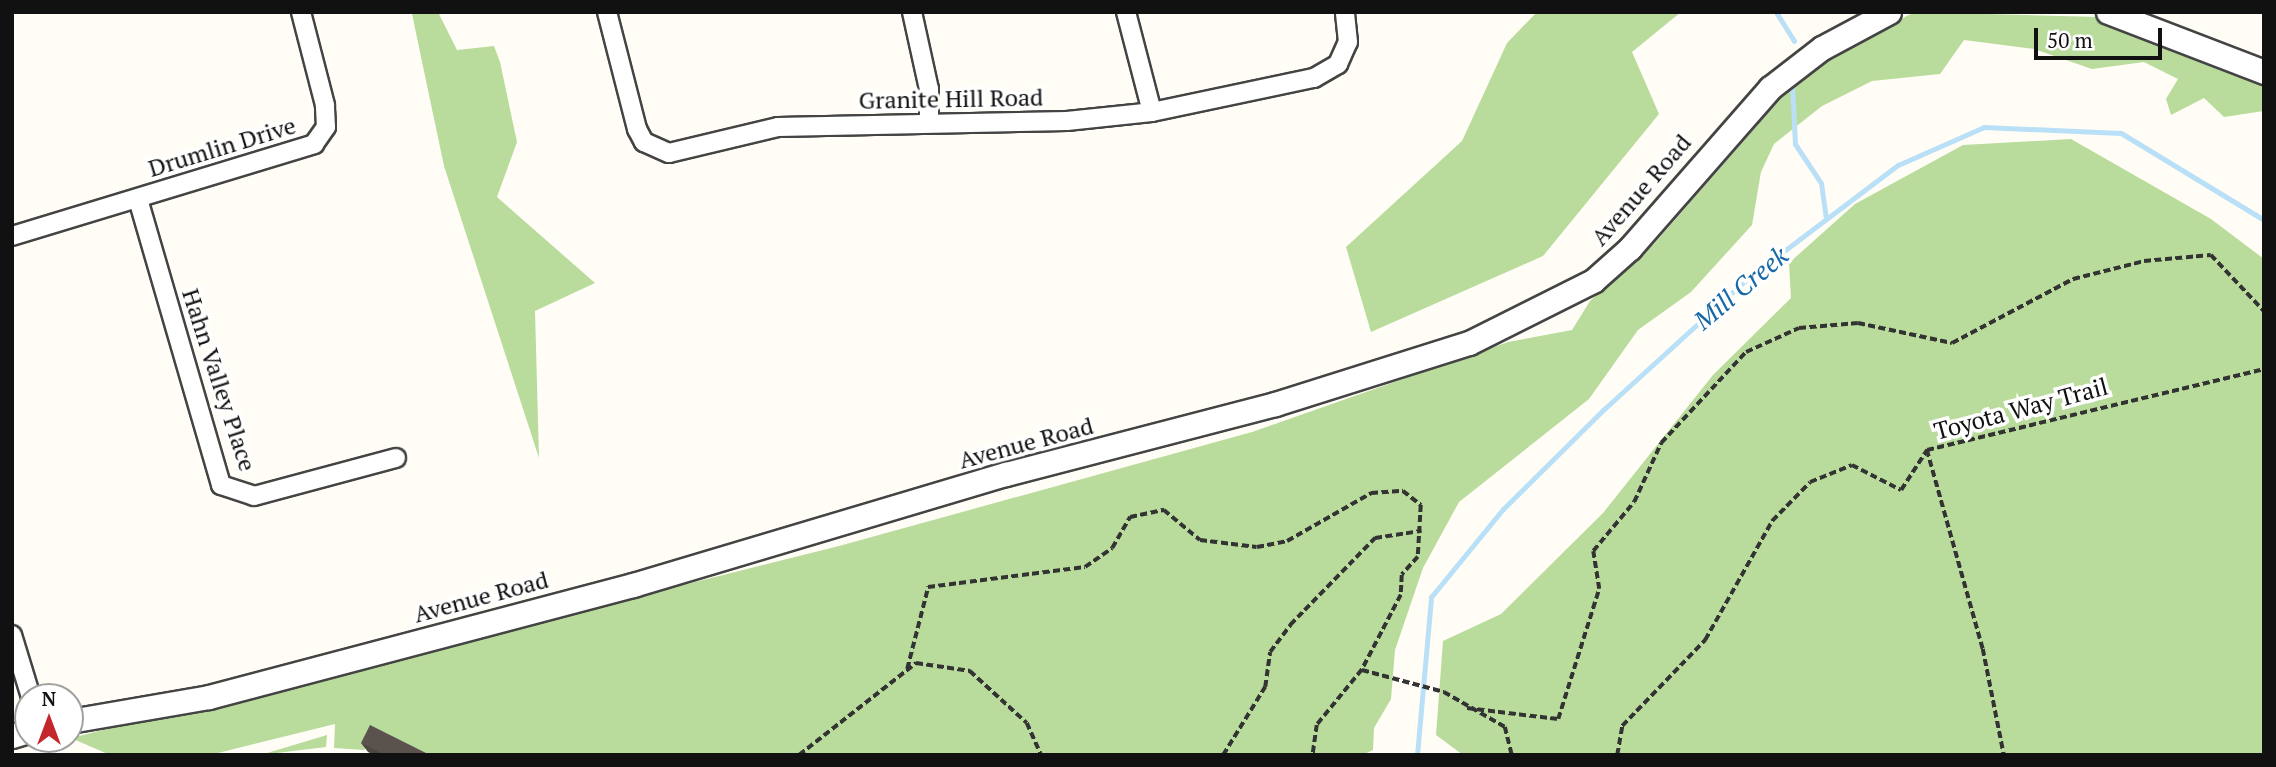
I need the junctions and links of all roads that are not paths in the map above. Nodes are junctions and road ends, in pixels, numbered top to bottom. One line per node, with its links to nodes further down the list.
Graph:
1 (301, 12): 11 (street, Drumlin Drive)
2 (607, 12): 10 (street, Granite Hill Road)
3 (912, 12): 10 (street)
4 (1126, 12): 9 (street)
5 (1345, 12): 9 (street, Granite Hill Road)
6 (1889, 12): 16 (street, Avenue Road)
7 (2108, 12): 8 (street)
8 (2264, 72)
9 (1152, 112): 10 (street, Granite Hill Road)
10 (929, 120)
11 (138, 199): 12 (street, Drumlin Drive); 13 (street, Hahn Valley Place)
12 (12, 236)
13 (396, 458)
14 (12, 635): 15 (street)
15 (27, 683)
16 (84, 719)

